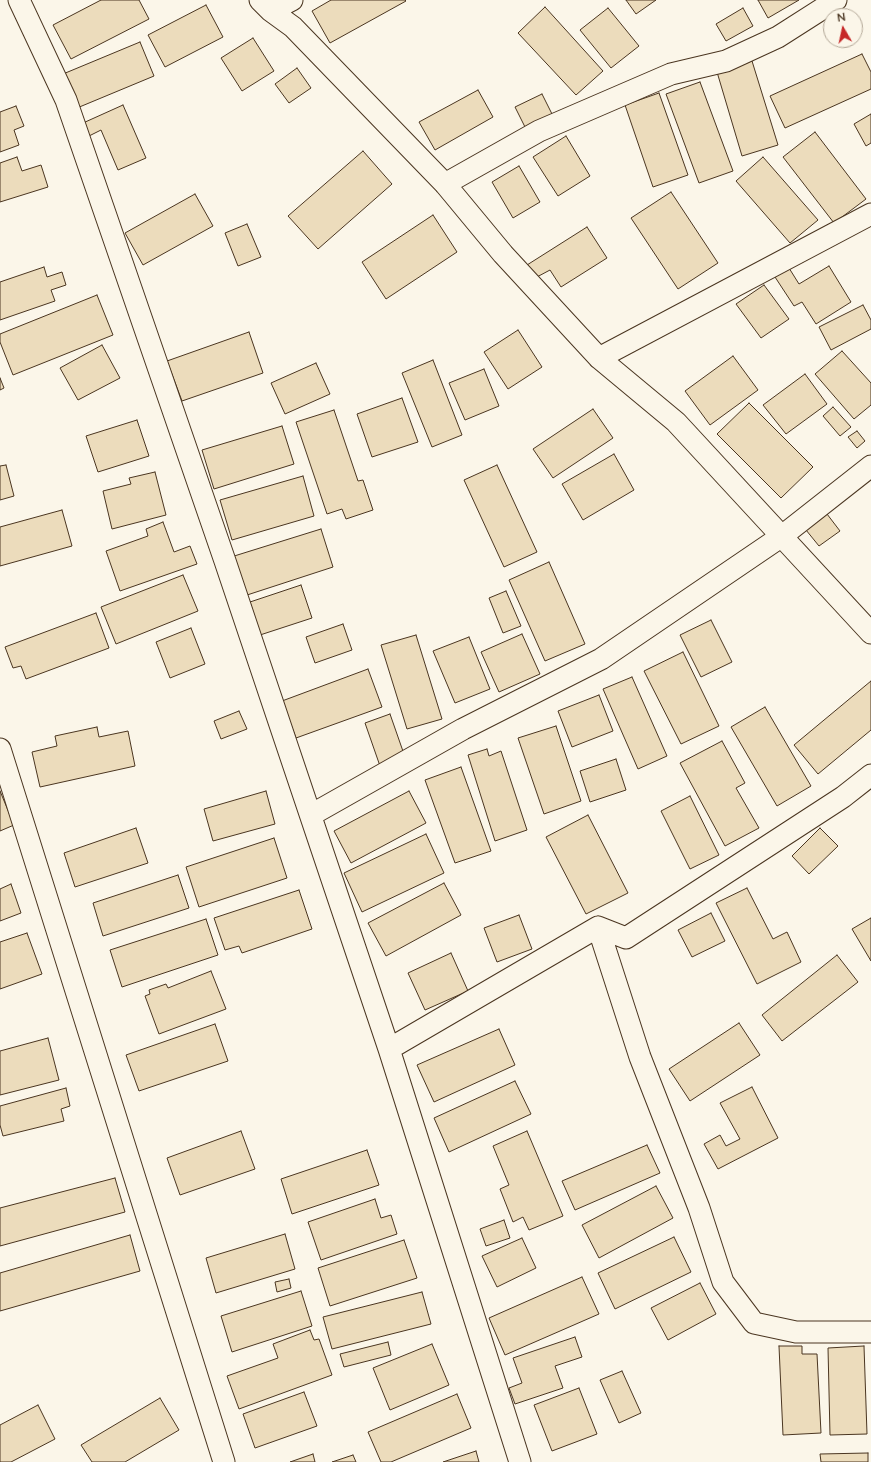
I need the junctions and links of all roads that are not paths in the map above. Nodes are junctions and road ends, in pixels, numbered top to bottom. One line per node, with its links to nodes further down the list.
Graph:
1 (20, 0): 13 (street)
2 (292, 0): 4 (street)
3 (836, 0): 5 (street)
4 (266, 6): 5 (street)
5 (445, 184): 7 (street)
6 (871, 214): 7 (street)
7 (599, 358): 9 (street)
8 (871, 466): 9 (street)
9 (782, 536): 10 (street); 13 (street)
10 (871, 633)
11 (0, 749): 17 (street)
12 (871, 775): 14 (street)
13 (310, 815): 15 (street)
14 (598, 927): 15 (street); 16 (street)
15 (389, 1049): 18 (street)
16 (871, 1332)
17 (224, 1462)
18 (520, 1462)

